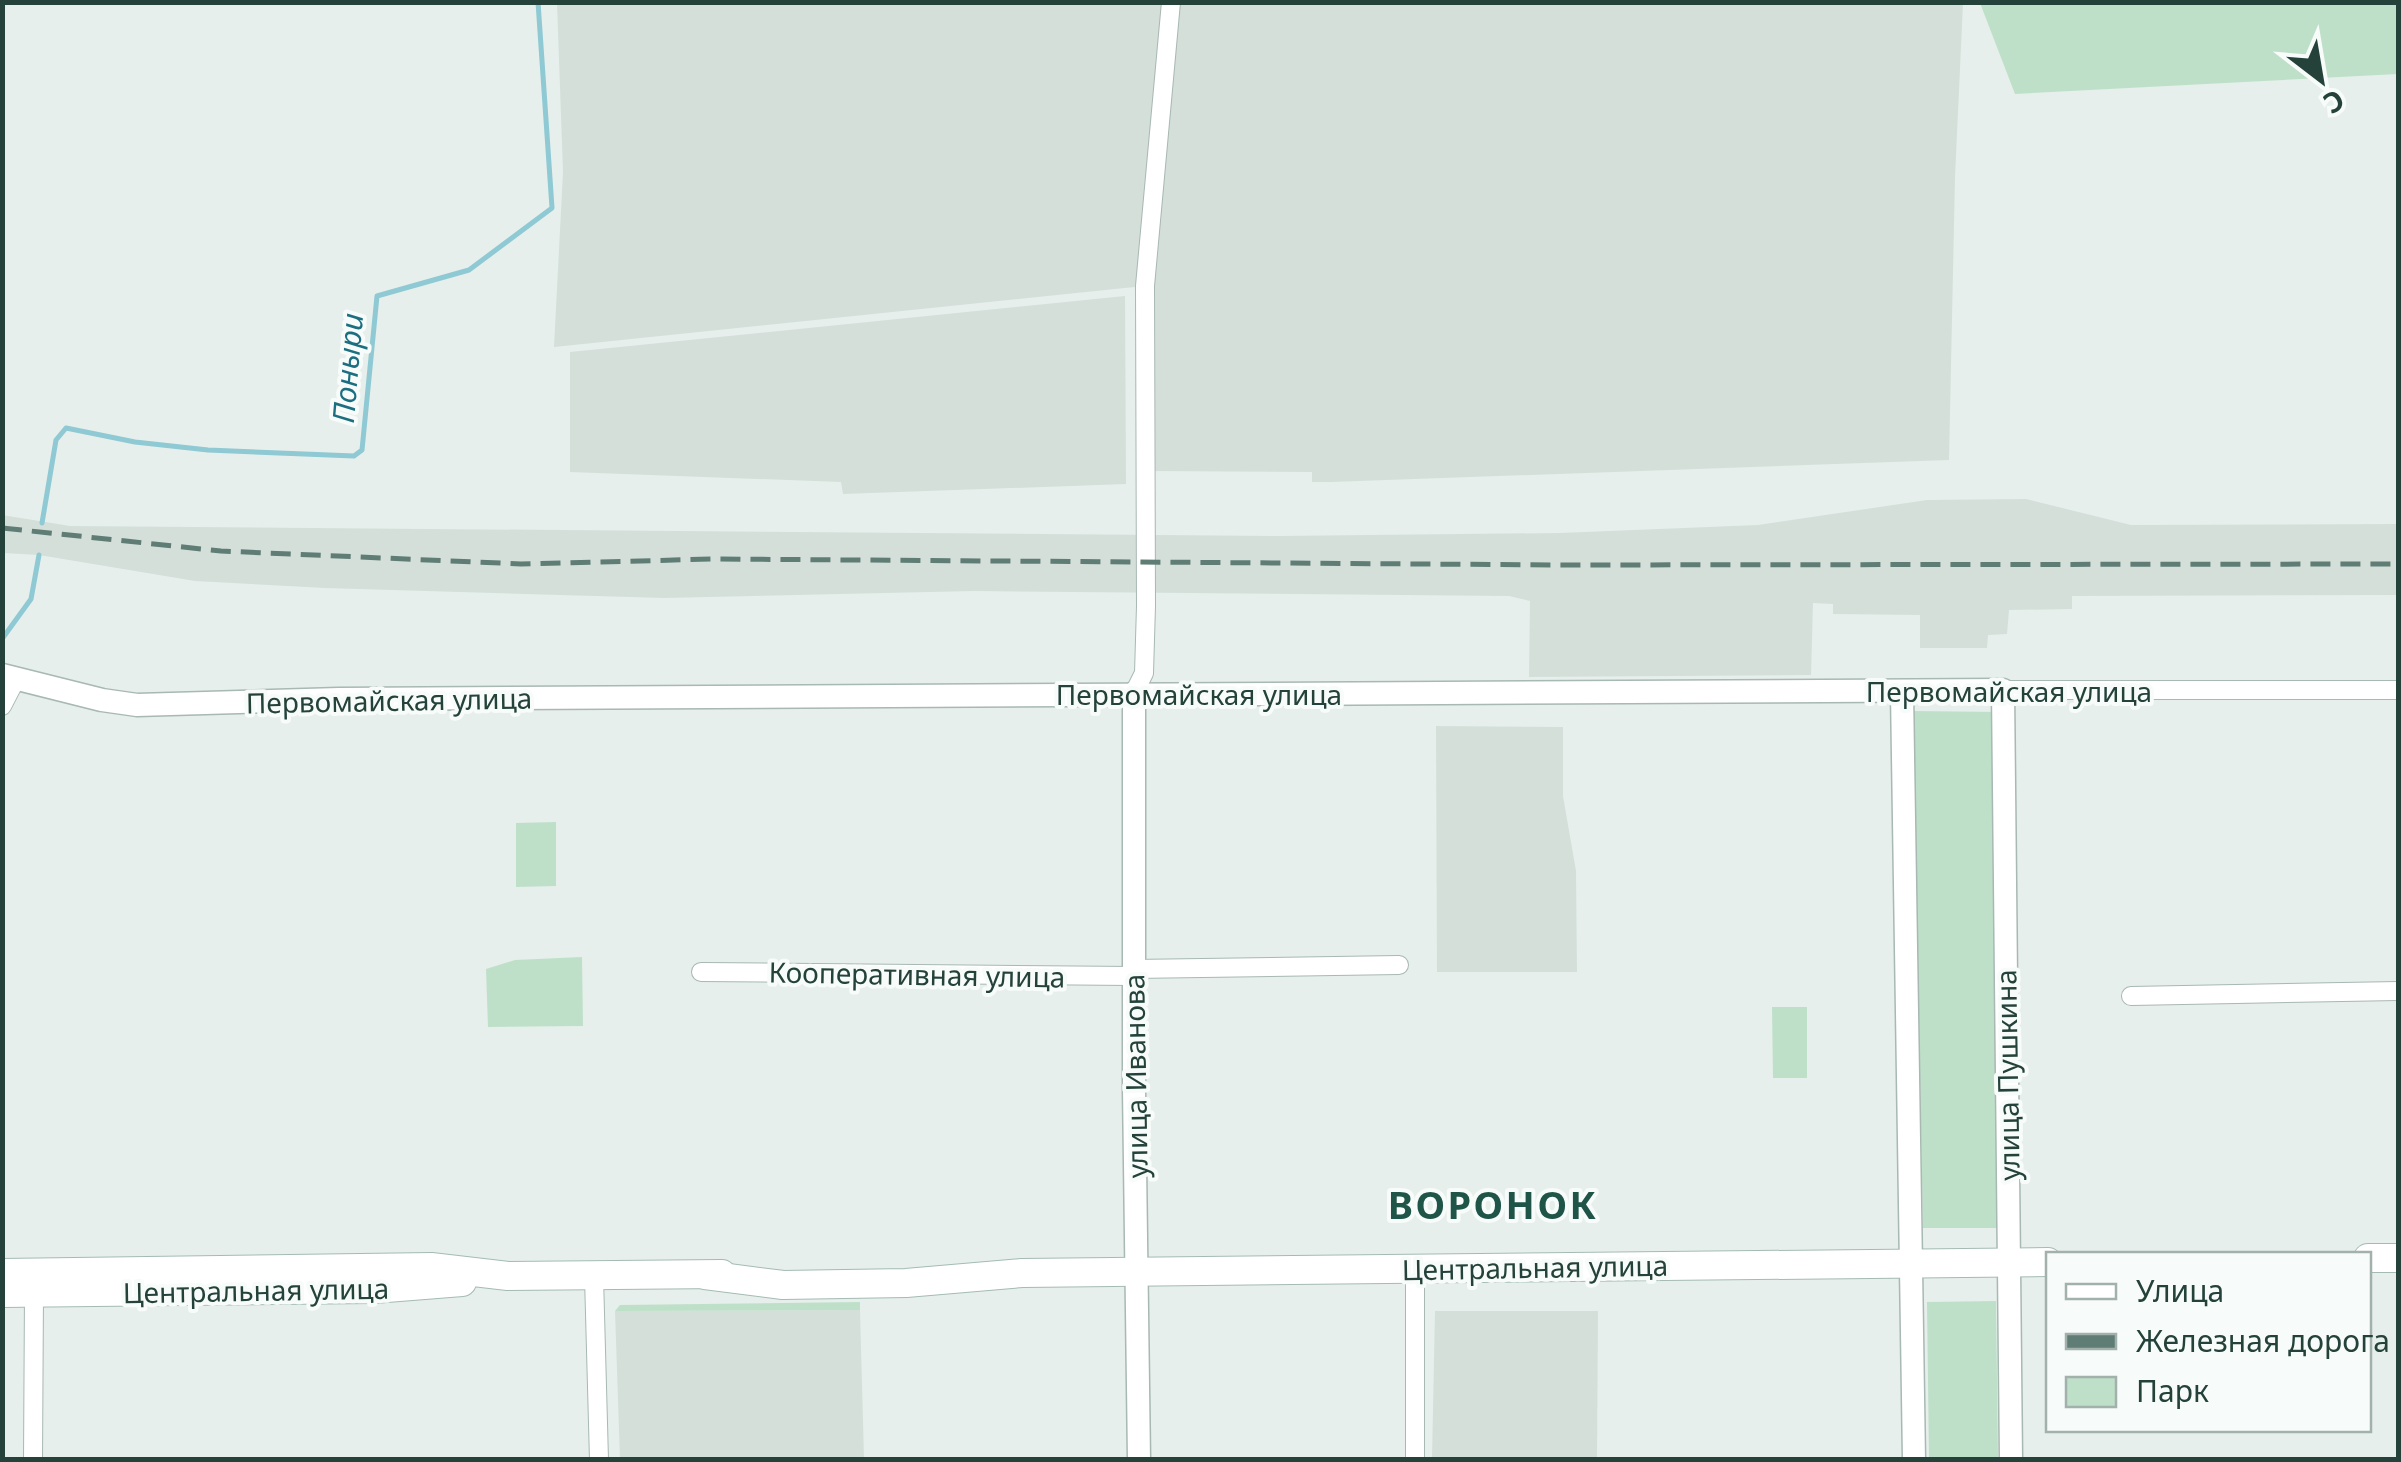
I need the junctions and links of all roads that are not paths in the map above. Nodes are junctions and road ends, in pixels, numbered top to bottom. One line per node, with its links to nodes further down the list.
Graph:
1 (1171, 2): 6 (street)
2 (9, 677): 6 (street, Первомайская улица); 7 (street)
3 (2003, 690): 4 (street, Первомайская улица); 5 (street, Первомайская улица); 17 (street, улица Пушкина)
4 (2398, 690)
5 (1902, 692): 6 (street, Первомайская улица); 16 (street)
6 (1134, 693): 10 (street, улица Иванова)
7 (2, 706)
8 (1399, 965): 10 (street, Кооперативная улица)
9 (701, 972): 10 (street, Кооперативная улица)
10 (1133, 973): 19 (street, улица Иванова)
11 (2398, 991): 12 (street)
12 (2131, 996)
13 (2371, 1258): 14 (main road)
14 (2398, 1258)
15 (2046, 1262): 17 (main road, Центральная улица)
16 (1912, 1263): 17 (main road, Центральная улица); 18 (main road, Центральная улица); 29 (street)
17 (2008, 1263): 30 (street, улица Пушкина)
18 (1416, 1269): 19 (main road, Центральная улица); 28 (street)
19 (1137, 1271): 22 (main road, Центральная улица); 27 (street, улица Иванова)
20 (2, 1274): 21 (main road, Центральная улица)
21 (508, 1276): 22 (main road, Центральная улица); 23 (main road, Центральная улица)
22 (594, 1277): 26 (street)
23 (34, 1292): 24 (main road, Центральная улица); 25 (street)
24 (2, 1293)
25 (34, 1460)
26 (598, 1460)
27 (1139, 1460)
28 (1414, 1460)
29 (1914, 1460)
30 (2011, 1460)

